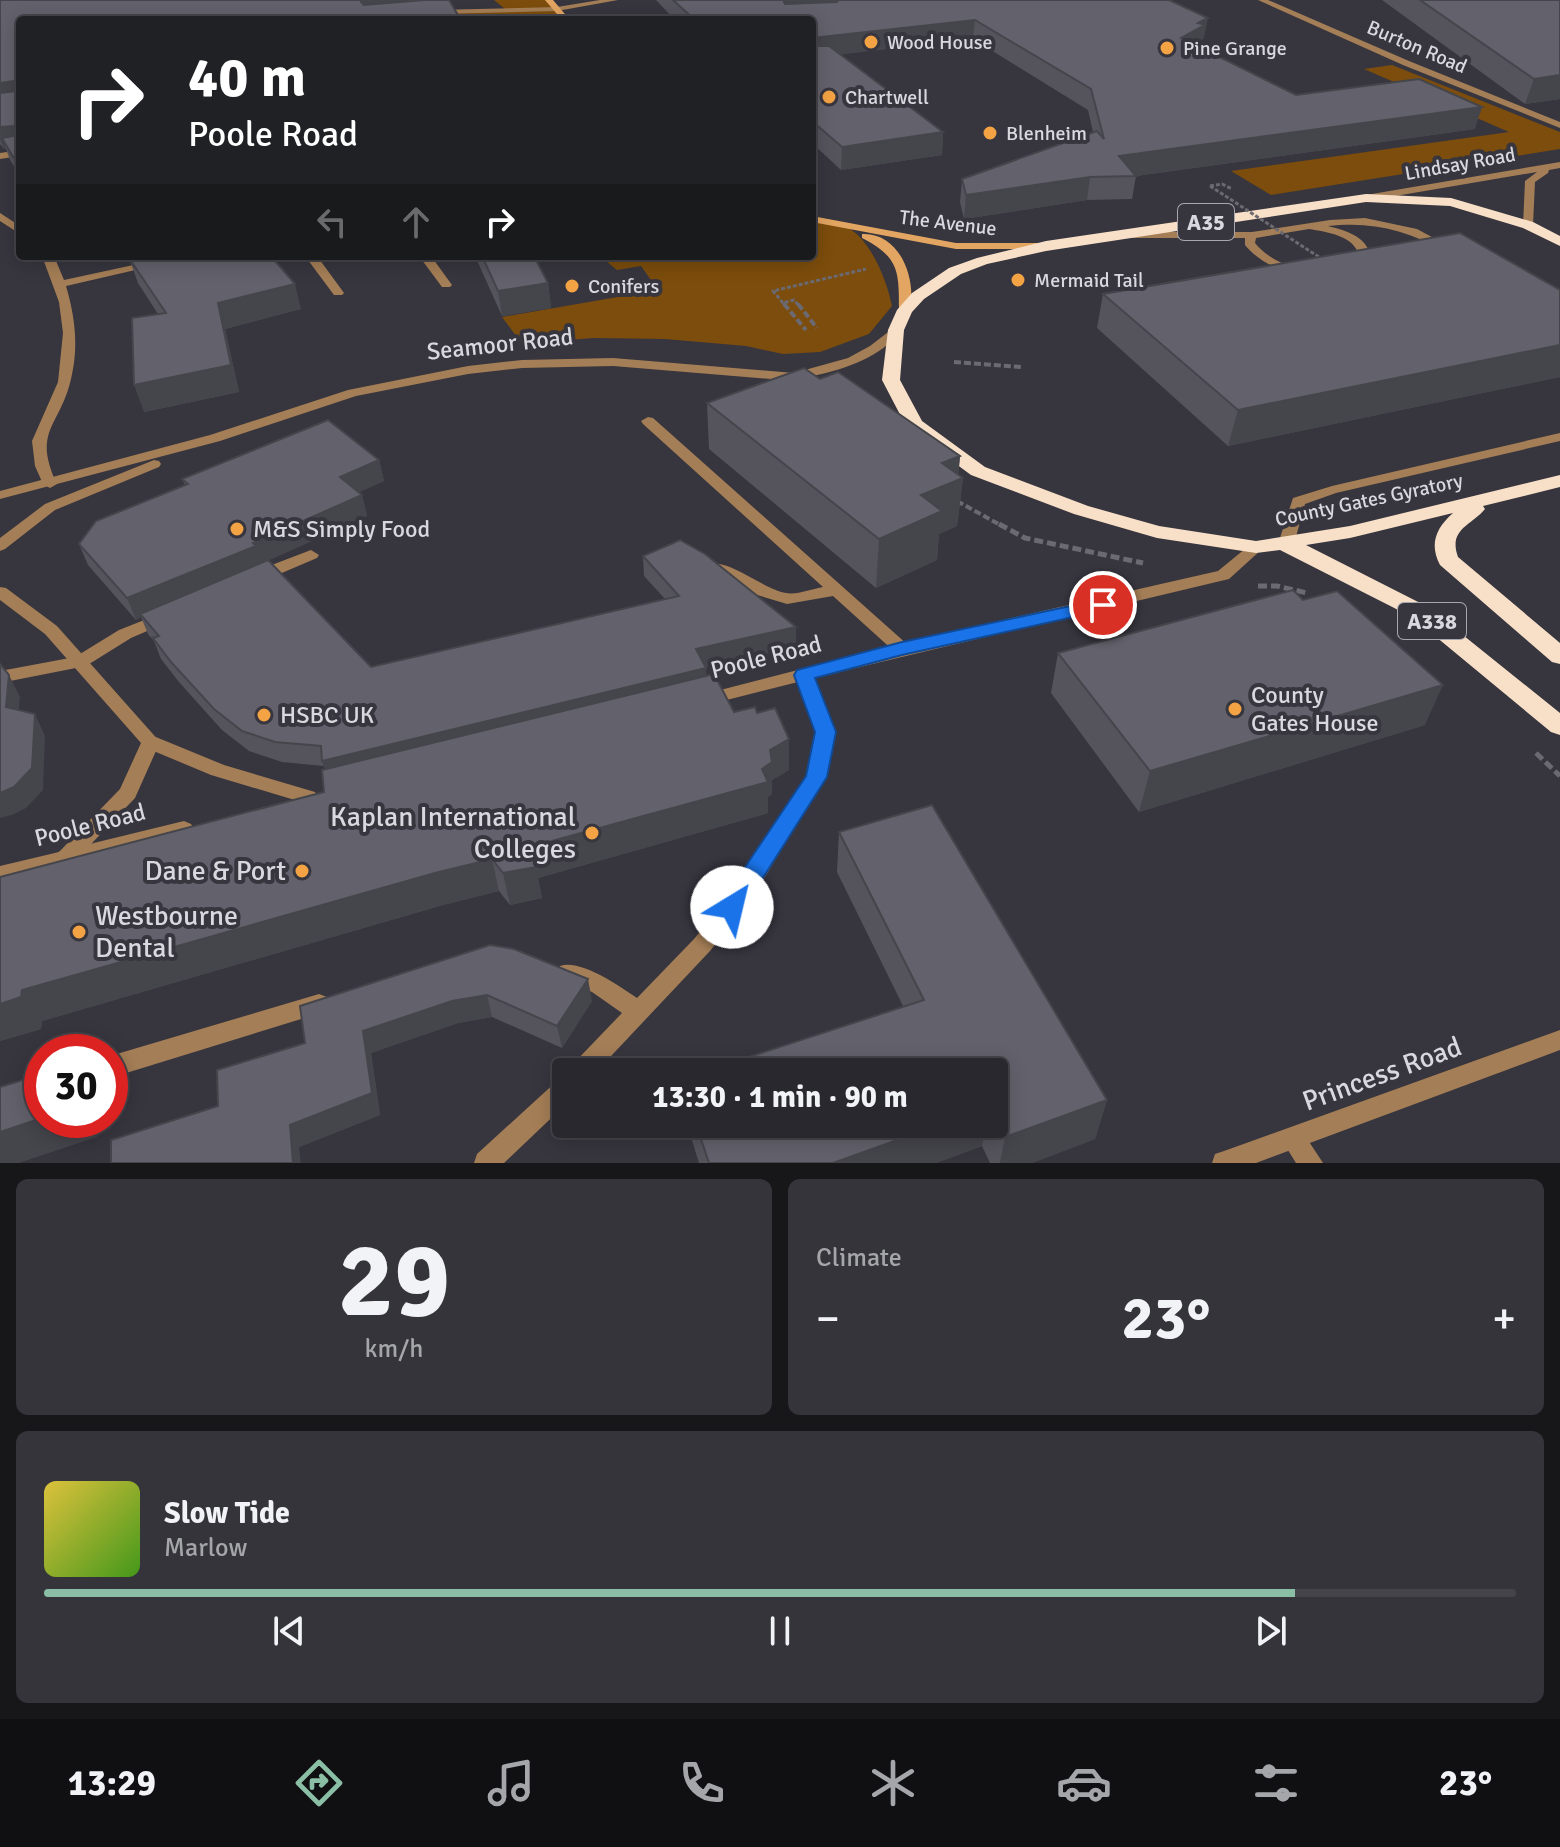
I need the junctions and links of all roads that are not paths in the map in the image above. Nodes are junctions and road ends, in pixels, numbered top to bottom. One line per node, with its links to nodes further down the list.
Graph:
1 (549, 0): 5 (main road)
2 (614, 0): 5 (street)
3 (1262, 0): 4 (street, Burton Road)
4 (1280, 4): 8 (street, Burton Road)
5 (557, 9): 6 (street); 7 (main road)
6 (433, 12)
7 (563, 16)
8 (1560, 125)
9 (1560, 166): 10 (street, Lindsay Road); 12 (street, Lindsay Road)
10 (1366, 198): 12 (highway, County Gates Gyratory / A35); 15 (highway, County Gates Gyratory / A35)
11 (816, 220): 14 (main road, The Avenue)
12 (1528, 225): 17 (highway, County Gates Gyratory / A35)
13 (1309, 226): 16 (street); 16 (street); 19 (street)
14 (847, 227): 18 (main road, The Avenue); 29 (main road, The Avenue)
15 (1122, 235): 16 (street); 18 (highway, County Gates Gyratory / A35)
16 (1252, 235)
17 (1560, 242)
18 (1046, 246): 29 (highway, County Gates Gyratory / A35)
19 (1450, 250): 20 (street); 21 (street)
20 (1436, 252)
21 (1462, 256)
22 (50, 260): 26 (street)
23 (172, 260): 26 (street)
24 (314, 260): 28 (street)
25 (428, 260): 27 (street)
26 (61, 284): 39 (street)
27 (446, 285)
28 (338, 293)
29 (905, 310): 30 (highway, County Gates Gyratory / A35)
30 (896, 330): 31 (street, Seamoor Road); 35 (highway, County Gates Gyratory / A35)
31 (799, 375): 32 (street, Seamoor Road); 37 (street, Seamoor Road)
32 (825, 382)
33 (887, 409): 35 (street)
34 (648, 421): 48 (street)
35 (914, 424): 44 (highway, County Gates Gyratory / A35)
36 (1560, 437): 42 (street)
37 (215, 438): 39 (street, Seamoor Road); 43 (street, Seamoor Road)
38 (1560, 481): 40 (highway, County Gates Gyratory / A35)
39 (50, 484): 41 (street, Seamoor Road)
40 (1513, 492): 42 (highway, County Gates Gyratory / A35); 52 (highway, A338)
41 (0, 495)
42 (1286, 544): 44 (highway, County Gates Gyratory / A35); 57 (highway, A338)
43 (0, 546)
44 (1256, 547): 51 (street, Poole Road)
45 (311, 555): 47 (street)
46 (705, 562): 48 (street)
47 (236, 585)
48 (835, 590): 51 (street)
49 (0, 592): 53 (street)
50 (181, 609): 53 (street)
51 (902, 649): 54 (street, Poole Road)
52 (1560, 656)
53 (80, 662): 55 (street); 58 (street)
54 (804, 675): 56 (street, Poole Road); 65 (street)
55 (0, 677)
56 (680, 705)
57 (1560, 726)
58 (151, 742): 59 (street); 61 (street)
59 (265, 808)
60 (209, 823): 61 (street, Poole Road)
61 (65, 858): 62 (street, Poole Road)
62 (0, 874)
63 (546, 965): 65 (street)
64 (335, 999): 68 (street)
65 (639, 1012): 67 (street)
66 (1560, 1040): 70 (street, Princess Road)
67 (595, 1058)
68 (128, 1062)
69 (552, 1101): 71 (street)
70 (1293, 1139): 72 (street, Princess Road); 73 (street)
71 (486, 1163)
72 (1224, 1163)
73 (1311, 1163)

